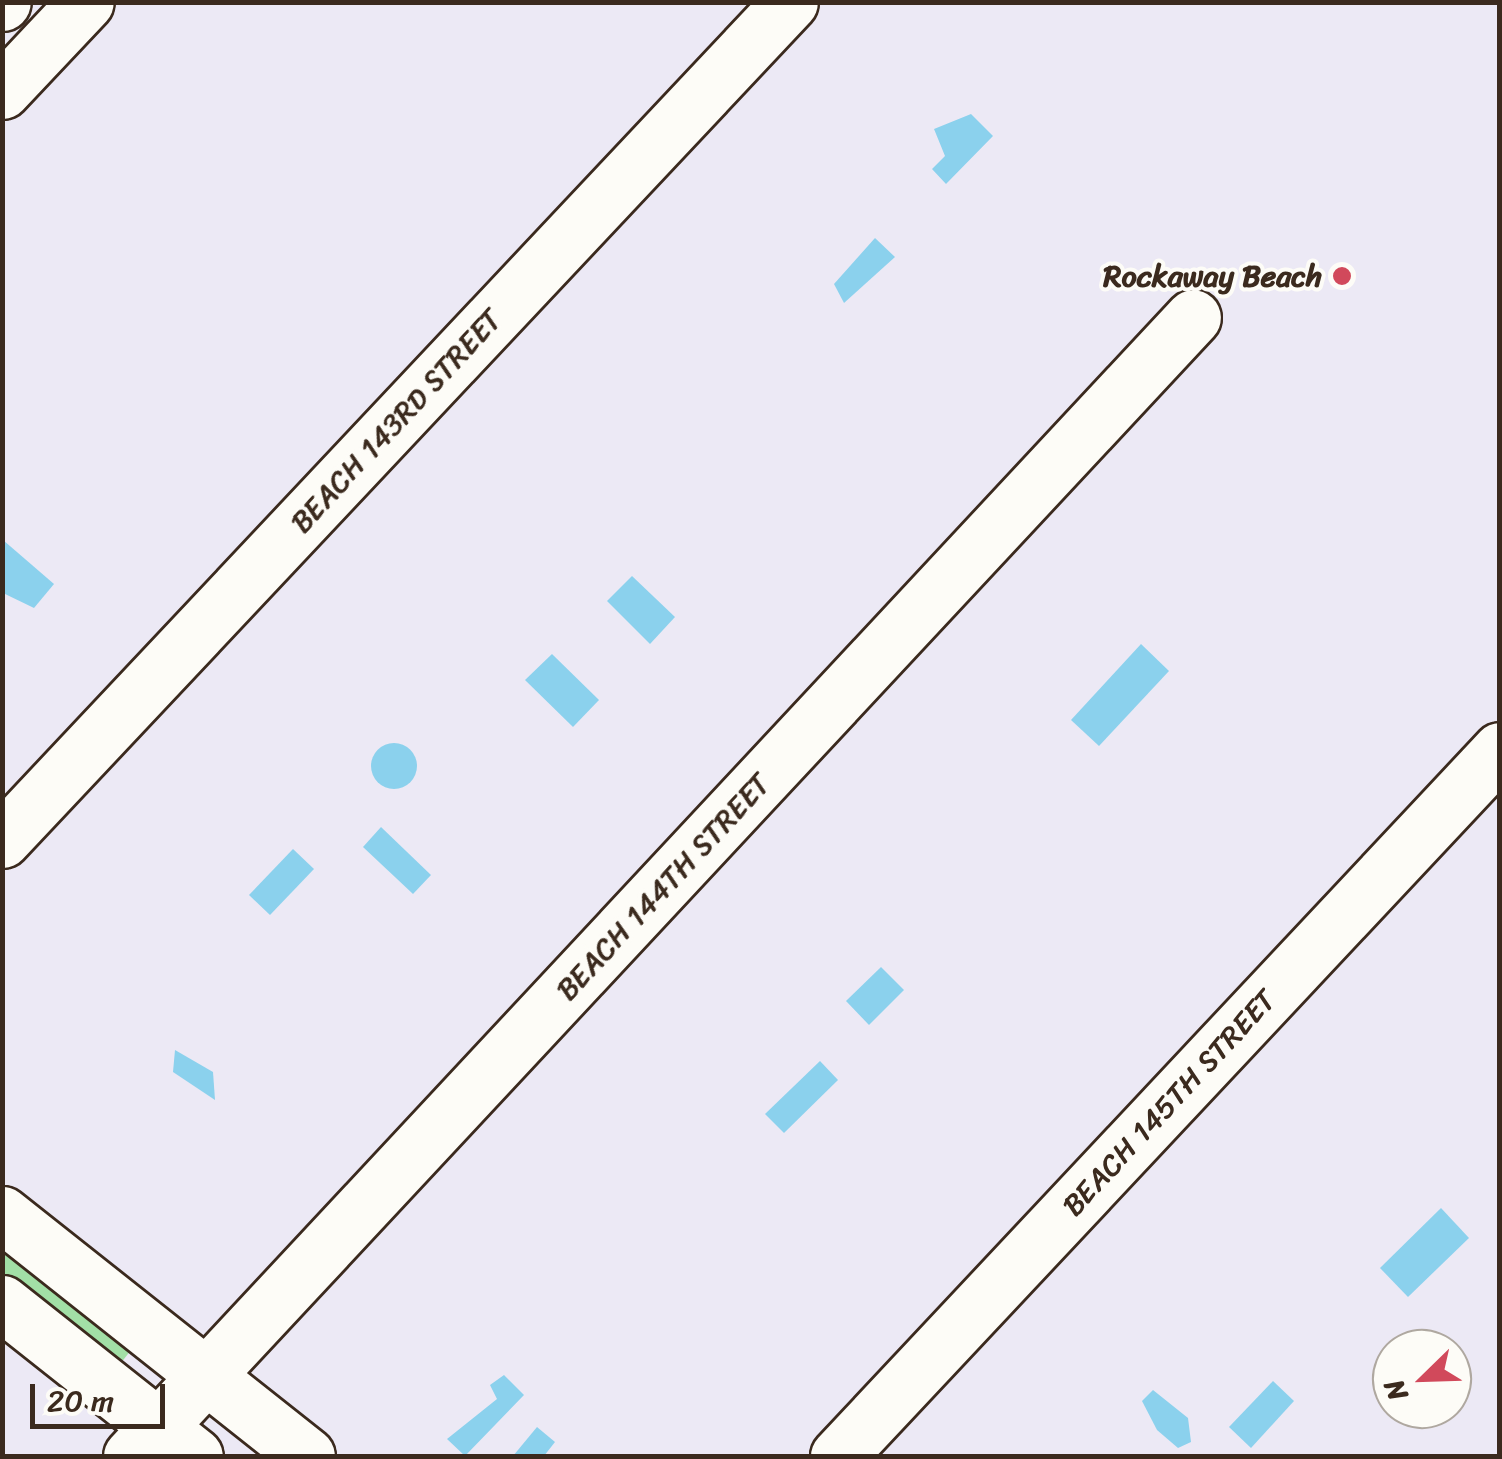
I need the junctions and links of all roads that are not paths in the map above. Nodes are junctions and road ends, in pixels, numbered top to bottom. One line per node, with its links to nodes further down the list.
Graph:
1 (86, 2): 3 (street)
2 (790, 2): 6 (street, BEACH 143RD STREET)
3 (2, 92)
4 (1193, 317): 9 (street, BEACH 144TH STREET)
5 (1500, 750): 12 (street, BEACH 145TH STREET)
6 (2, 840)
7 (2, 1214): 9 (street)
8 (2, 1303): 10 (street)
9 (209, 1375): 10 (street, BEACH 144TH STREET); 11 (street)
10 (162, 1447)
11 (308, 1456)
12 (838, 1456)

